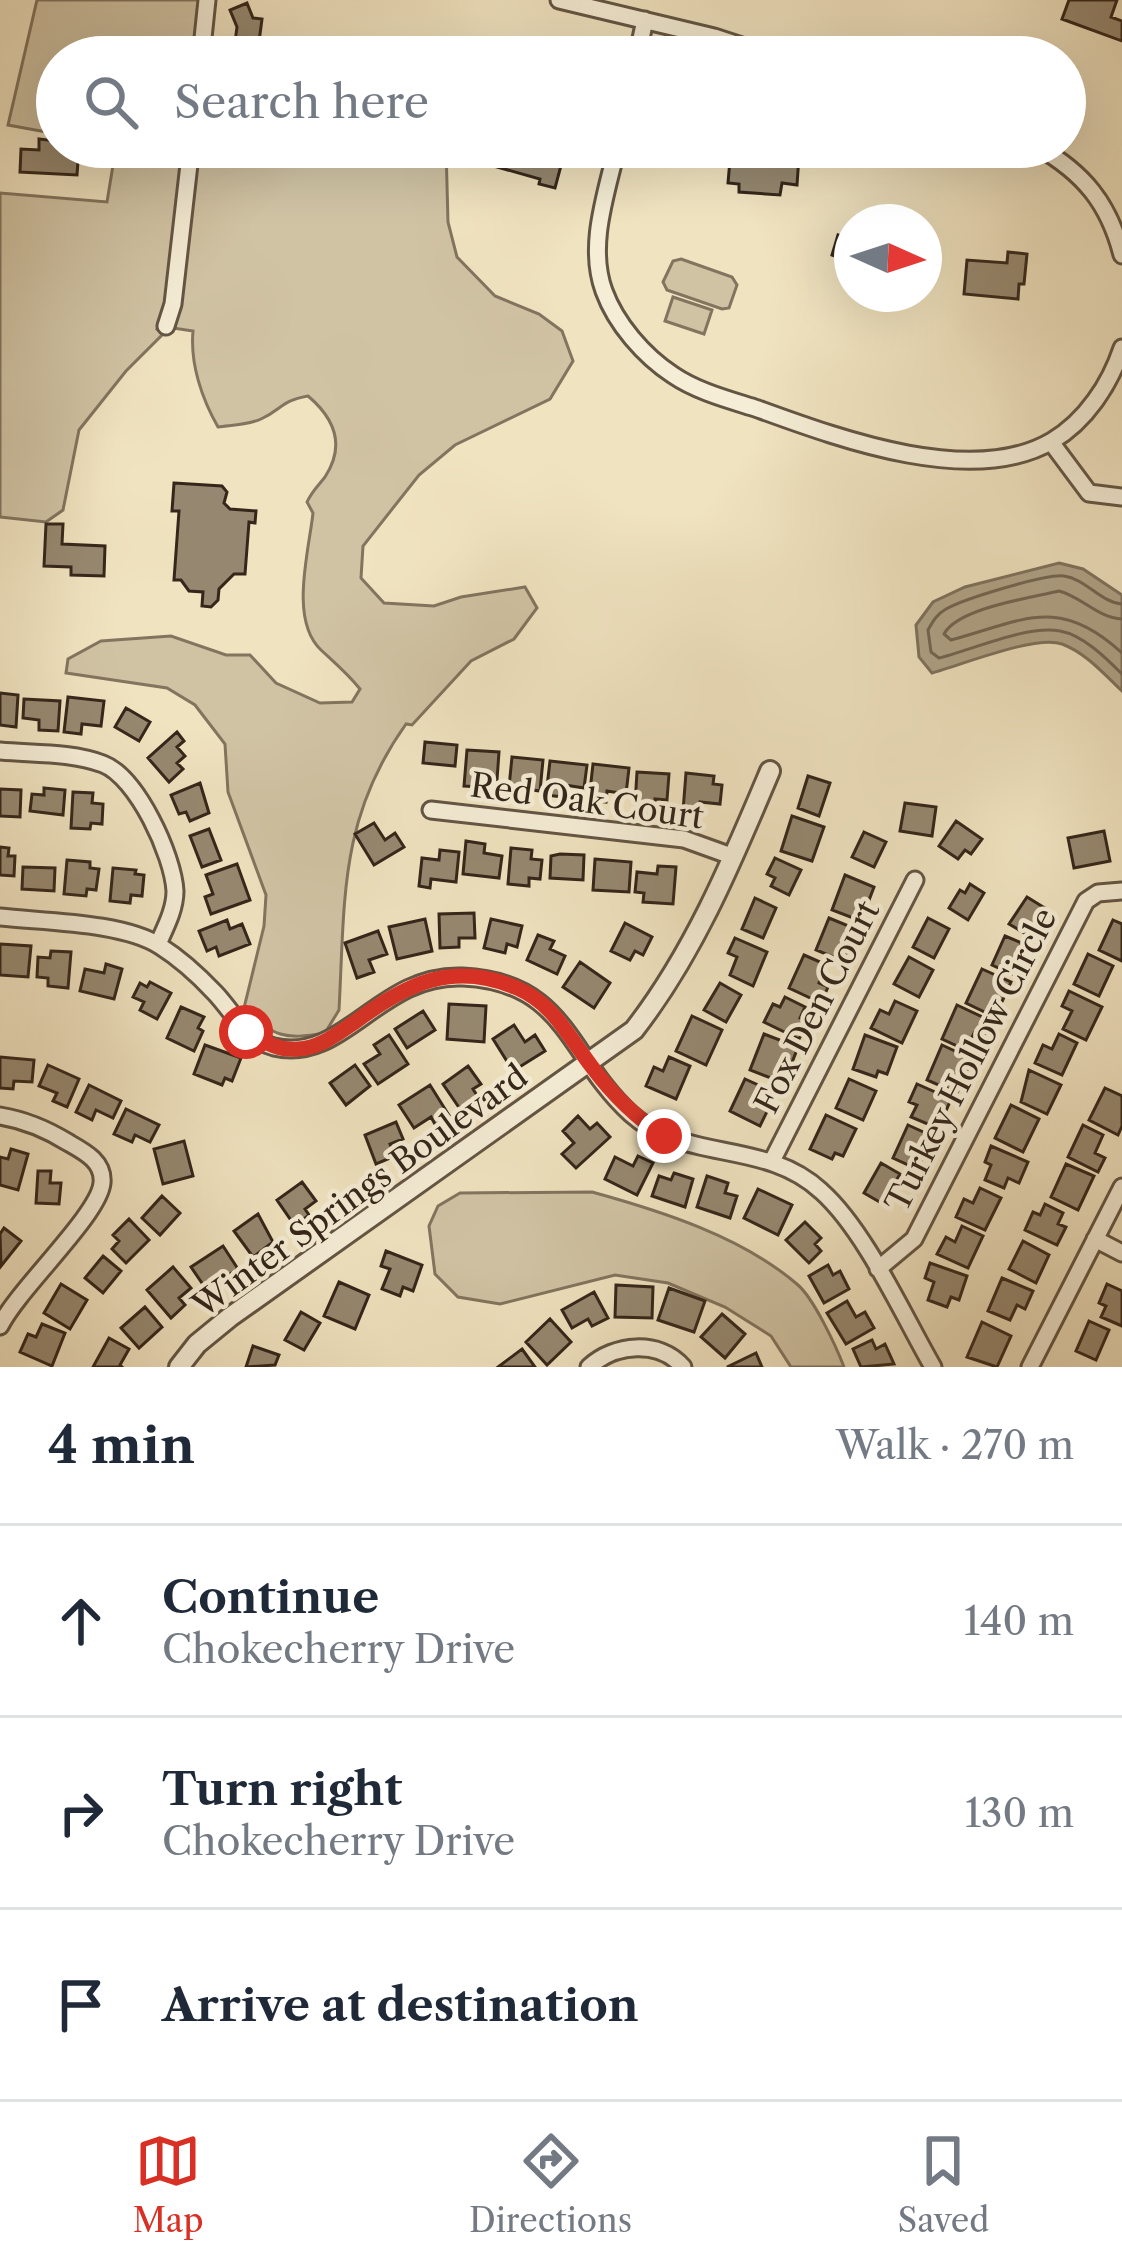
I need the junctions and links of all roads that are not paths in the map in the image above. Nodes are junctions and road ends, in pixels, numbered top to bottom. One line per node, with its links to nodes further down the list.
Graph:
1 (207, 0): 4 (street)
2 (559, 0): 3 (street)
3 (645, 20): 5 (street); 6 (street)
4 (203, 36)
5 (642, 36)
6 (701, 36)
7 (188, 168): 11 (street)
8 (613, 168): 13 (street)
9 (1071, 168): 10 (street)
10 (1122, 255)
11 (166, 326)
12 (1122, 348): 13 (street)
13 (1052, 442): 14 (street)
14 (1122, 497)
15 (0, 751): 22 (street)
16 (770, 771): 18 (street, Winter Springs Boulevard)
17 (431, 810): 18 (street, Red Oak Court)
18 (734, 857): 23 (street, Winter Springs Boulevard)
19 (915, 880): 25 (street, Fox Den Court)
20 (1122, 891): 29 (street, Turkey Hollow Circle)
21 (0, 917): 22 (street)
22 (158, 944): 23 (street)
23 (589, 1064): 25 (street); 31 (street, Winter Springs Boulevard)
24 (0, 1116): 30 (street)
25 (772, 1161): 29 (street)
26 (1122, 1186): 27 (street)
27 (1095, 1239): 28 (street); 35 (street)
28 (1122, 1253)
29 (878, 1269): 34 (street)
30 (0, 1326)
31 (179, 1367)
32 (589, 1367): 33 (street)
33 (683, 1367)
34 (933, 1367)
35 (1030, 1367)

